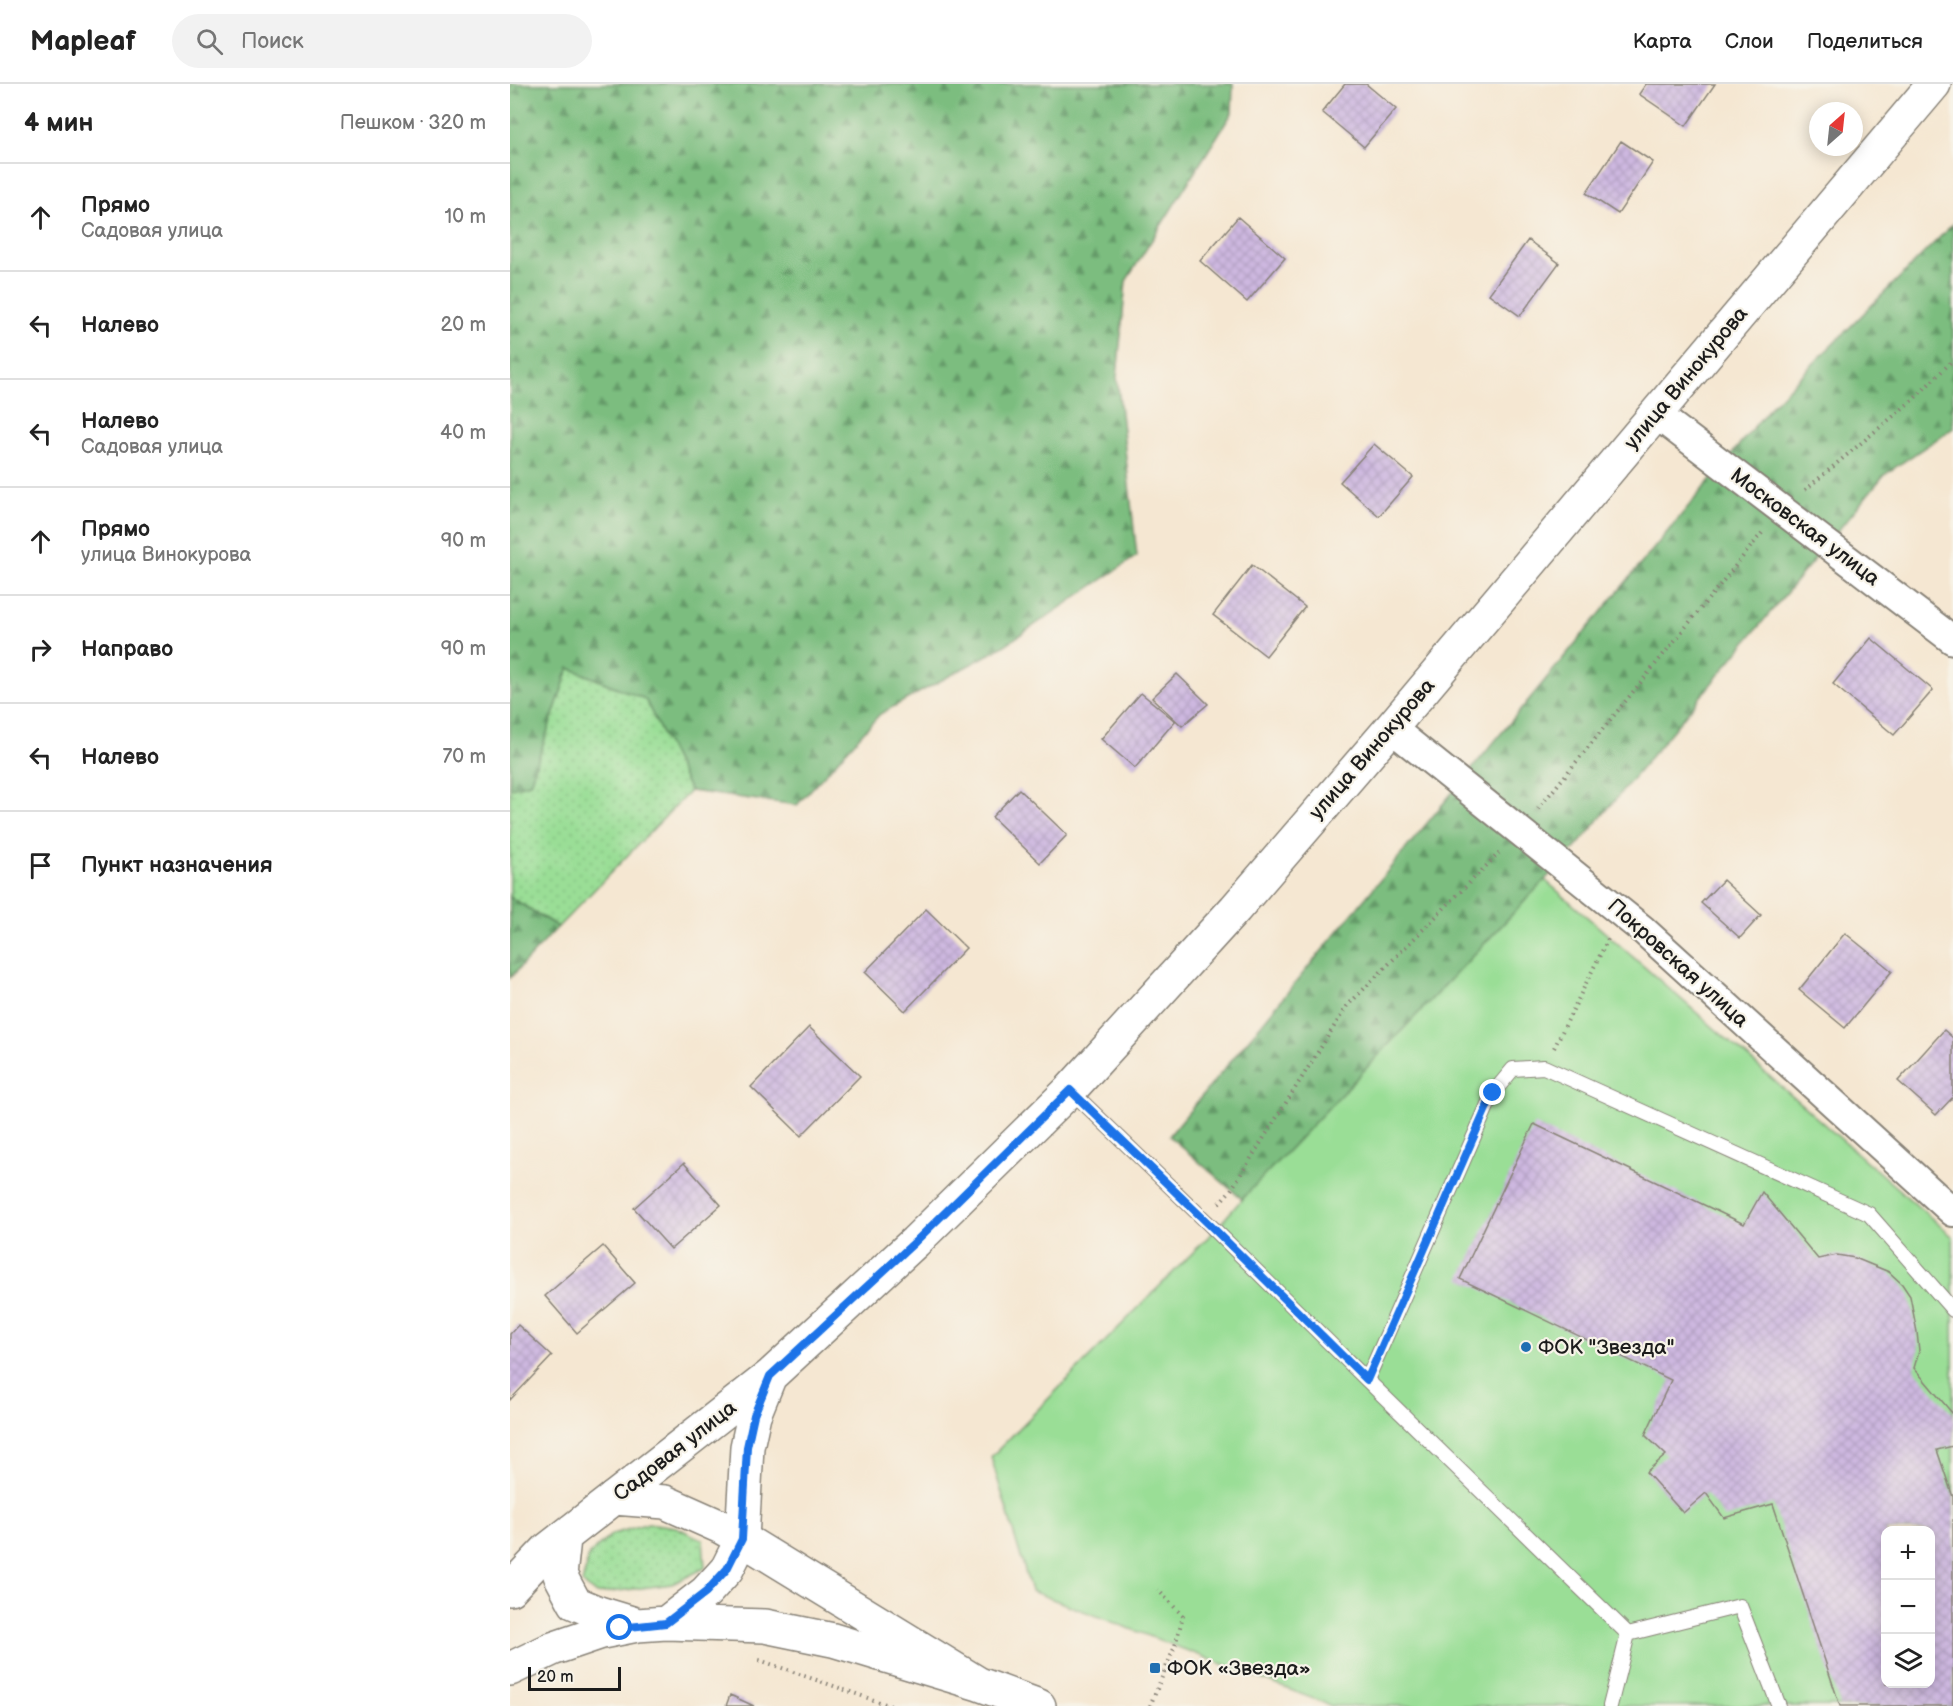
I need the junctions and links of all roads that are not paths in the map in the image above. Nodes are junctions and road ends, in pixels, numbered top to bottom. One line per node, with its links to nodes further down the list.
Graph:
1 (1934, 84): 2 (main road, улица Винокурова)
2 (1656, 414): 3 (street, Московская улица); 4 (main road, улица Винокурова)
3 (1953, 640)
4 (1391, 728): 5 (main road, улица Винокурова); 6 (street, Покровская улица)
5 (1070, 1090): 8 (main road, улица Винокурова); 9 (lane)
6 (1953, 1212)
7 (1953, 1310): 9 (lane)
8 (770, 1376): 10 (main road, Садовая улица); 12 (main road, Садовая улица)
9 (1367, 1380): 15 (lane)
10 (614, 1498): 11 (main road, Садовая улица); 12 (main road)
11 (564, 1539): 13 (main road, Садовая улица); 14 (main road)
12 (742, 1539): 14 (main road); 17 (main road)
13 (510, 1589)
14 (652, 1624): 16 (main road); 17 (main road)
15 (1628, 1634): 19 (lane); 20 (lane)
16 (510, 1669)
17 (979, 1684): 18 (main road)
18 (1039, 1706)
19 (1610, 1706)
20 (1779, 1706)

